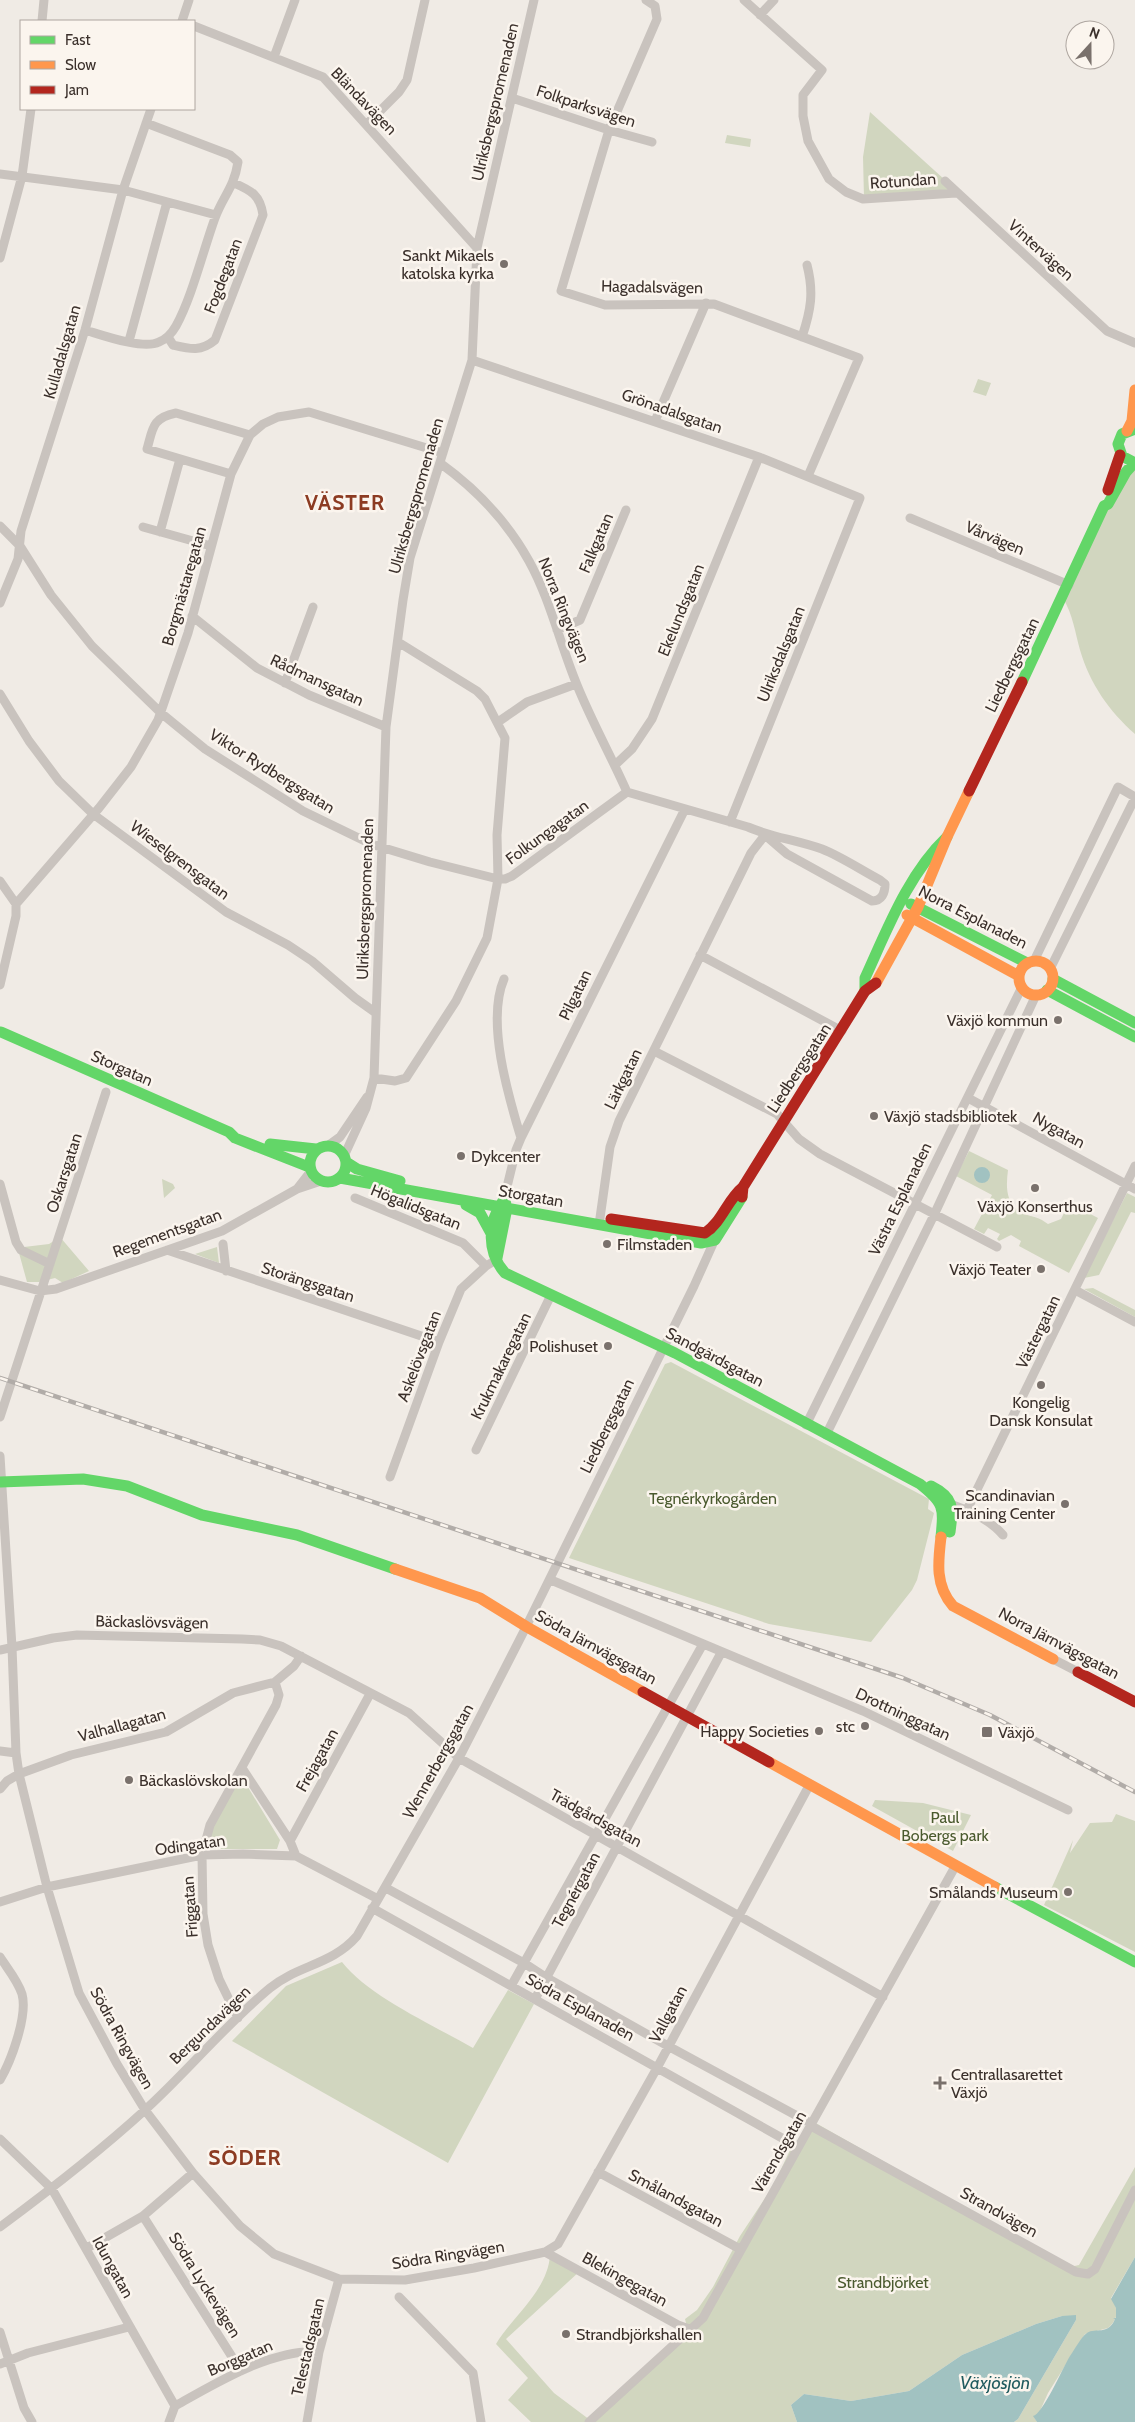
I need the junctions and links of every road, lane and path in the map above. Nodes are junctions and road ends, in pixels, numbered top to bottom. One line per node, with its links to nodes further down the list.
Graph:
1 (44, 0): 10 (street)
2 (189, 0): 11 (street)
3 (295, 0): 13 (street)
4 (425, 0): 18 (street)
5 (534, 0): 14 (street, Ulriksbergspromenaden)
6 (646, 0): 19 (street, Hagadalsvägen)
7 (744, 0): 9 (street)
8 (774, 0): 9 (street)
9 (760, 15): 26 (street, Rotundan)
10 (42, 20)
11 (182, 20)
12 (195, 26): 13 (street, Bländavägen)
13 (274, 57): 18 (street, Bländavägen)
14 (512, 98): 19 (street, Folkparksvägen); 29 (street, Ulriksbergspromenaden)
15 (30, 110): 22 (street)
16 (151, 110): 17 (street, Kulladalsgatan)
17 (146, 123): 24 (street, Fogdegatan); 25 (street, Kulladalsgatan)
18 (367, 124): 29 (street, Bländavägen)
19 (609, 130): 20 (street, Folkparksvägen); 32 (street, Hagadalsvägen)
20 (652, 142)
21 (0, 174): 22 (street, Fogdegatan)
22 (22, 176): 25 (street, Fogdegatan); 30 (street)
23 (944, 181): 26 (street, Vintervägen)
24 (234, 183): 28 (street, Fogdegatan); 36 (street, Fogdegatan)
25 (123, 190): 27 (street, Fogdegatan); 33 (street, Kulladalsgatan)
26 (956, 192): 34 (street, Vintervägen)
27 (166, 202): 28 (street, Fogdegatan); 38 (street)
28 (216, 215): 36 (street, Fogdegatan)
29 (477, 248): 40 (street, Ulriksbergspromenaden)
30 (0, 258)
31 (807, 264): 37 (street)
32 (706, 303): 37 (street, Hagadalsvägen); 42 (street)
33 (84, 330): 38 (street); 60 (street, Kulladalsgatan)
34 (1120, 336): 35 (street); 39 (street, Vintervägen)
35 (1135, 336)
36 (168, 337): 38 (street)
37 (802, 337): 52 (street, Hagadalsvägen)
38 (129, 341)
39 (1135, 343)
40 (472, 360): 42 (street, Grönadalsgatan); 45 (street, Ulriksbergspromenaden)
41 (1135, 390): 43 (street)
42 (655, 421): 47 (street, Grönadalsgatan)
43 (1131, 430): 46 (street, Liedbergsgatan)
44 (250, 435): 45 (street, Borgmästaregatan); 48 (street); 51 (street, Borgmästaregatan)
45 (442, 453): 49 (street, Ulriksbergspromenaden)
46 (1120, 456): 50 (street); 54 (street, Liedbergsgatan)
47 (759, 457): 52 (street, Grönadalsgatan); 74 (street, Ekelundsgatan)
48 (180, 458): 51 (street); 59 (street)
49 (440, 463): 66 (street, Norra Ringvägen); 67 (street, Ulriksbergspromenaden)
50 (1134, 463): 54 (street, Liedbergsgatan)
51 (231, 474): 61 (street, Borgmästaregatan)
52 (808, 476): 53 (street, Grönadalsgatan)
53 (860, 498): 79 (street, Ulriksdalsgatan)
54 (1104, 506): 62 (street, Liedbergsgatan)
55 (626, 510): 66 (street, Falkgatan)
56 (910, 518): 62 (street, Vårvägen)
57 (0, 526): 60 (street, Viktor Rydbergsgatan)
58 (143, 527): 59 (street)
59 (160, 532): 61 (street)
60 (20, 546): 63 (street, Kulladalsgatan); 71 (street, Viktor Rydbergsgatan)
61 (211, 546): 65 (street, Borgmästaregatan)
62 (1069, 585): 81 (street, Liedbergsgatan)
63 (0, 603)
64 (313, 607): 68 (street)
65 (192, 616): 68 (street, Rådmansgatan); 71 (street, Borgmästaregatan)
66 (557, 630): 69 (street, Norra Ringvägen)
67 (398, 642): 72 (street); 73 (street, Ulriksbergspromenaden)
68 (285, 684): 73 (street, Rådmansgatan)
69 (576, 684): 72 (street); 74 (street, Norra Ringvägen)
70 (0, 694): 78 (street, Wieselgrensgatan)
71 (161, 713): 78 (street, Borgmästaregatan); 82 (street, Viktor Rydbergsgatan)
72 (498, 722): 83 (street)
73 (386, 727): 82 (street, Ulriksbergspromenaden)
74 (615, 765): 75 (street, Norra Ringvägen)
75 (628, 792): 77 (street); 83 (street, Folkungagatan)
76 (1135, 798): 90 (street); 91 (street)
77 (685, 809): 79 (street); 110 (street, Pilgatan)
78 (93, 814): 85 (street, Borgmästaregatan); 97 (street, Wieselgrensgatan)
79 (730, 822): 80 (street)
80 (765, 835): 80 (street); 89 (street, Lärkgatan)
81 (947, 837): 86 (street, Liedbergsgatan); 87 (street, Liedbergsgatan)
82 (382, 848): 83 (street, Viktor Rydbergsgatan); 97 (street, Ulriksbergspromenaden)
83 (498, 879): 103 (street, Folkungagatan)
84 (0, 881): 85 (street)
85 (16, 904): 94 (street)
86 (901, 905): 87 (street, Norra Esplanaden); 88 (street, Norra Esplanaden); 95 (street, Liedbergsgatan)
87 (918, 907): 88 (street, Liedbergsgatan); 90 (street, Norra Esplanaden)
88 (913, 918): 93 (street, Norra Esplanaden); 95 (street, Liedbergsgatan)
89 (700, 955): 100 (street); 102 (street, Lärkgatan)
90 (1030, 962): 91 (street, Norra Esplanaden); 93 (street, Norra Esplanaden)
91 (1052, 974): 96 (street); 98 (street, Norra Esplanaden)
92 (504, 979): 110 (street)
93 (1020, 982): 96 (street, Norra Esplanaden); 106 (street, Västra Esplanaden)
94 (0, 984)
95 (865, 991): 100 (street, Liedbergsgatan)
96 (1042, 992): 101 (street, Norra Esplanaden); 107 (street)
97 (376, 1013): 103 (street, Ulriksbergspromenaden)
98 (1135, 1023)
99 (0, 1029): 109 (street, Storgatan)
100 (842, 1031): 108 (street, Liedbergsgatan)
101 (1135, 1037)
102 (654, 1051): 108 (street); 128 (street, Lärkgatan)
103 (374, 1078): 105 (street, Ulriksbergspromenaden)
104 (106, 1092): 135 (street, Oskarsgatan)
105 (368, 1097): 111 (street, Ulriksbergspromenaden); 113 (street, Ulriksbergspromenaden)
106 (968, 1098): 107 (street, Nygatan); 125 (street, Västra Esplanaden)
107 (985, 1107): 119 (street, Nygatan); 127 (street)
108 (784, 1121): 120 (street, Liedbergsgatan); 125 (street)
109 (229, 1132): 112 (street, Storgatan); 115 (street, Storgatan)
110 (520, 1138): 126 (street, Pilgatan)
111 (329, 1145): 112 (street); 113 (street)
112 (316, 1149): 115 (street)
113 (345, 1159): 116 (street); 126 (street, Storgatan)
114 (1135, 1166): 119 (street, Västergatan)
115 (310, 1169): 117 (street); 121 (street, Regementsgatan)
116 (340, 1178): 117 (street); 124 (street, Storgatan)
117 (321, 1181): 121 (street, Regementsgatan)
118 (0, 1184): 135 (street)
119 (1126, 1185): 122 (street, Nygatan); 138 (street, Västergatan)
120 (743, 1187): 130 (street, Liedbergsgatan); 130 (street, Liedbergsgatan)
121 (298, 1189): 133 (street, Regementsgatan)
122 (1135, 1189)
123 (355, 1198): 134 (street, Högalidsgatan)
124 (450, 1198): 126 (street, Storgatan); 129 (street)
125 (914, 1203): 127 (street); 145 (street, Västra Esplanaden)
126 (503, 1205): 128 (street, Storgatan); 129 (street); 134 (street)
127 (934, 1215): 132 (street); 146 (street)
128 (599, 1221): 130 (street, Storgatan)
129 (492, 1235): 134 (street)
130 (712, 1235): 143 (street, Liedbergsgatan)
131 (223, 1244): 136 (street)
132 (997, 1247)
133 (167, 1250): 136 (street, Storängsgatan); 139 (street, Regementsgatan)
134 (491, 1263): 140 (street, Sandgärdsgatan); 142 (street, Askelövsgatan)
135 (50, 1264): 139 (street)
136 (226, 1271): 142 (street, Storängsgatan)
137 (0, 1280): 139 (street)
138 (1075, 1290): 141 (street); 152 (street, Västergatan)
139 (40, 1291): 144 (street)
140 (551, 1295): 143 (street, Sandgärdsgatan); 147 (street, Krukmakaregatan)
141 (1135, 1322)
142 (439, 1342): 149 (street, Askelövsgatan)
143 (664, 1347): 145 (street, Sandgärdsgatan); 154 (street, Liedbergsgatan)
144 (0, 1417)
145 (806, 1425): 146 (street, Sandgärdsgatan)
146 (826, 1435): 151 (street, Sandgärdsgatan)
147 (476, 1450)
148 (0, 1456): 150 (street, Södra Ringvägen)
149 (390, 1477)
150 (1, 1482): 155 (street, Södra Järnvägsgatan); 157 (street, Södra Ringvägen)
151 (948, 1506): 152 (street, Sandgärdsgatan); 161 (street, Norra Järnvägsgatan)
152 (967, 1510): 153 (street, Sandgärdsgatan)
153 (1003, 1534)
154 (550, 1580): 155 (street, Liedbergsgatan); 156 (street, Drottninggatan)
155 (527, 1627): 166 (street, Södra Järnvägsgatan); 170 (street, Wennerbergsgatan)
156 (703, 1644): 159 (street, Drottninggatan); 166 (street)
157 (12, 1647): 158 (street, Bäckaslövsvägen); 160 (street, Bäckaslövsvägen); 169 (street, Södra Ringvägen)
158 (0, 1650)
159 (721, 1653): 167 (street); 175 (street, Drottninggatan)
160 (301, 1656): 163 (street, Valhallagatan); 164 (street, Trädgårdsgatan)
161 (1053, 1659): 162 (street, Norra Järnvägsgatan)
162 (1078, 1672): 165 (street, Norra Järnvägsgatan)
163 (275, 1682): 171 (street, Friggatan); 172 (street, Valhallagatan)
164 (370, 1694): 170 (street, Trädgårdsgatan); 177 (street, Frejagatan)
165 (1135, 1702)
166 (668, 1705): 167 (street, Södra Järnvägsgatan); 176 (street, Tegnérgatan)
167 (686, 1716): 173 (street, Södra Järnvägsgatan); 178 (street, Tegnérgatan)
168 (0, 1751): 169 (street)
169 (16, 1753): 172 (street, Södra Ringvägen)
170 (458, 1758): 176 (street, Trädgårdsgatan); 183 (street, Wennerbergsgatan)
171 (242, 1768): 177 (street); 179 (street, Friggatan)
172 (19, 1774): 174 (street, Valhallagatan); 182 (street, Södra Ringvägen)
173 (810, 1784): 181 (street, Södra Järnvägsgatan); 187 (street, Vallgatan)
174 (0, 1789)
175 (1068, 1810)
176 (595, 1836): 178 (street, Trädgårdsgatan); 190 (street, Tegnérgatan)
177 (290, 1841): 180 (street)
178 (615, 1846): 187 (street, Trädgårdsgatan); 191 (street, Tegnérgatan)
179 (202, 1855): 180 (street, Odingatan); 182 (street, Odingatan); 195 (street, Friggatan)
180 (296, 1856): 184 (street, Odingatan)
181 (956, 1865): 189 (street, Södra Järnvägsgatan); 193 (street, Värendsgatan)
182 (47, 1888): 185 (street, Odingatan); 199 (street, Södra Ringvägen)
183 (386, 1888): 184 (street, Wennerbergsgatan); 190 (street, Södra Esplanaden)
184 (378, 1899): 186 (street, Wennerbergsgatan)
185 (0, 1902)
186 (372, 1908): 192 (street, Södra Esplanaden); 195 (street, Bergundavägen)
187 (739, 1916): 193 (street, Trädgårdsgatan); 196 (street, Vallgatan)
188 (0, 1957): 198 (street)
189 (1135, 1962)
190 (524, 1963): 191 (street, Södra Esplanaden); 192 (street, Tegnérgatan)
191 (547, 1978): 194 (street, Tegnérgatan); 196 (street, Södra Esplanaden)
192 (512, 1986): 194 (street, Södra Esplanaden)
193 (883, 1997): 200 (street, Värendsgatan)
194 (535, 1999): 197 (street, Södra Esplanaden)
195 (238, 2018): 199 (street, Bergundavägen)
196 (668, 2046): 197 (street, Vallgatan); 200 (street, Södra Esplanaden)
197 (657, 2068): 202 (street, Södra Esplanaden); 203 (street, Vallgatan)
198 (0, 2080)
199 (145, 2110): 204 (street, Södra Ringvägen); 205 (street, Bergundavägen)
200 (811, 2125): 202 (street, Värendsgatan); 206 (street, Strandvägen)
201 (0, 2140): 205 (street, Idungatan)
202 (798, 2147): 210 (street, Värendsgatan)
203 (598, 2172): 210 (street, Smålandsgatan); 211 (street, Vallgatan)
204 (193, 2173): 207 (street); 212 (street, Södra Ringvägen)
205 (52, 2189): 208 (street, Bergundavägen); 209 (street, Idungatan)
206 (1135, 2190)
207 (143, 2216): 209 (street); 220 (street, Södra Lyckevägen)
208 (0, 2227)
209 (87, 2248): 214 (street, Idungatan)
210 (740, 2249): 215 (street, Värendsgatan)
211 (545, 2252): 212 (street, Södra Ringvägen); 215 (street, Blekingegatan)
212 (339, 2279): 217 (street, Telestadsgatan)
213 (399, 2296): 225 (street)
214 (129, 2327): 218 (street); 221 (street, Idungatan)
215 (692, 2330): 226 (street, Värendsgatan)
216 (0, 2332): 218 (street)
217 (319, 2352): 220 (street, Borggatan); 224 (street, Telestadsgatan)
218 (9, 2360): 219 (street); 222 (street)
219 (0, 2364)
220 (241, 2371): 221 (street, Borggatan)
221 (175, 2406): 223 (street)
222 (32, 2422)
223 (169, 2422)
224 (307, 2422)
225 (482, 2422)
226 (589, 2422)

